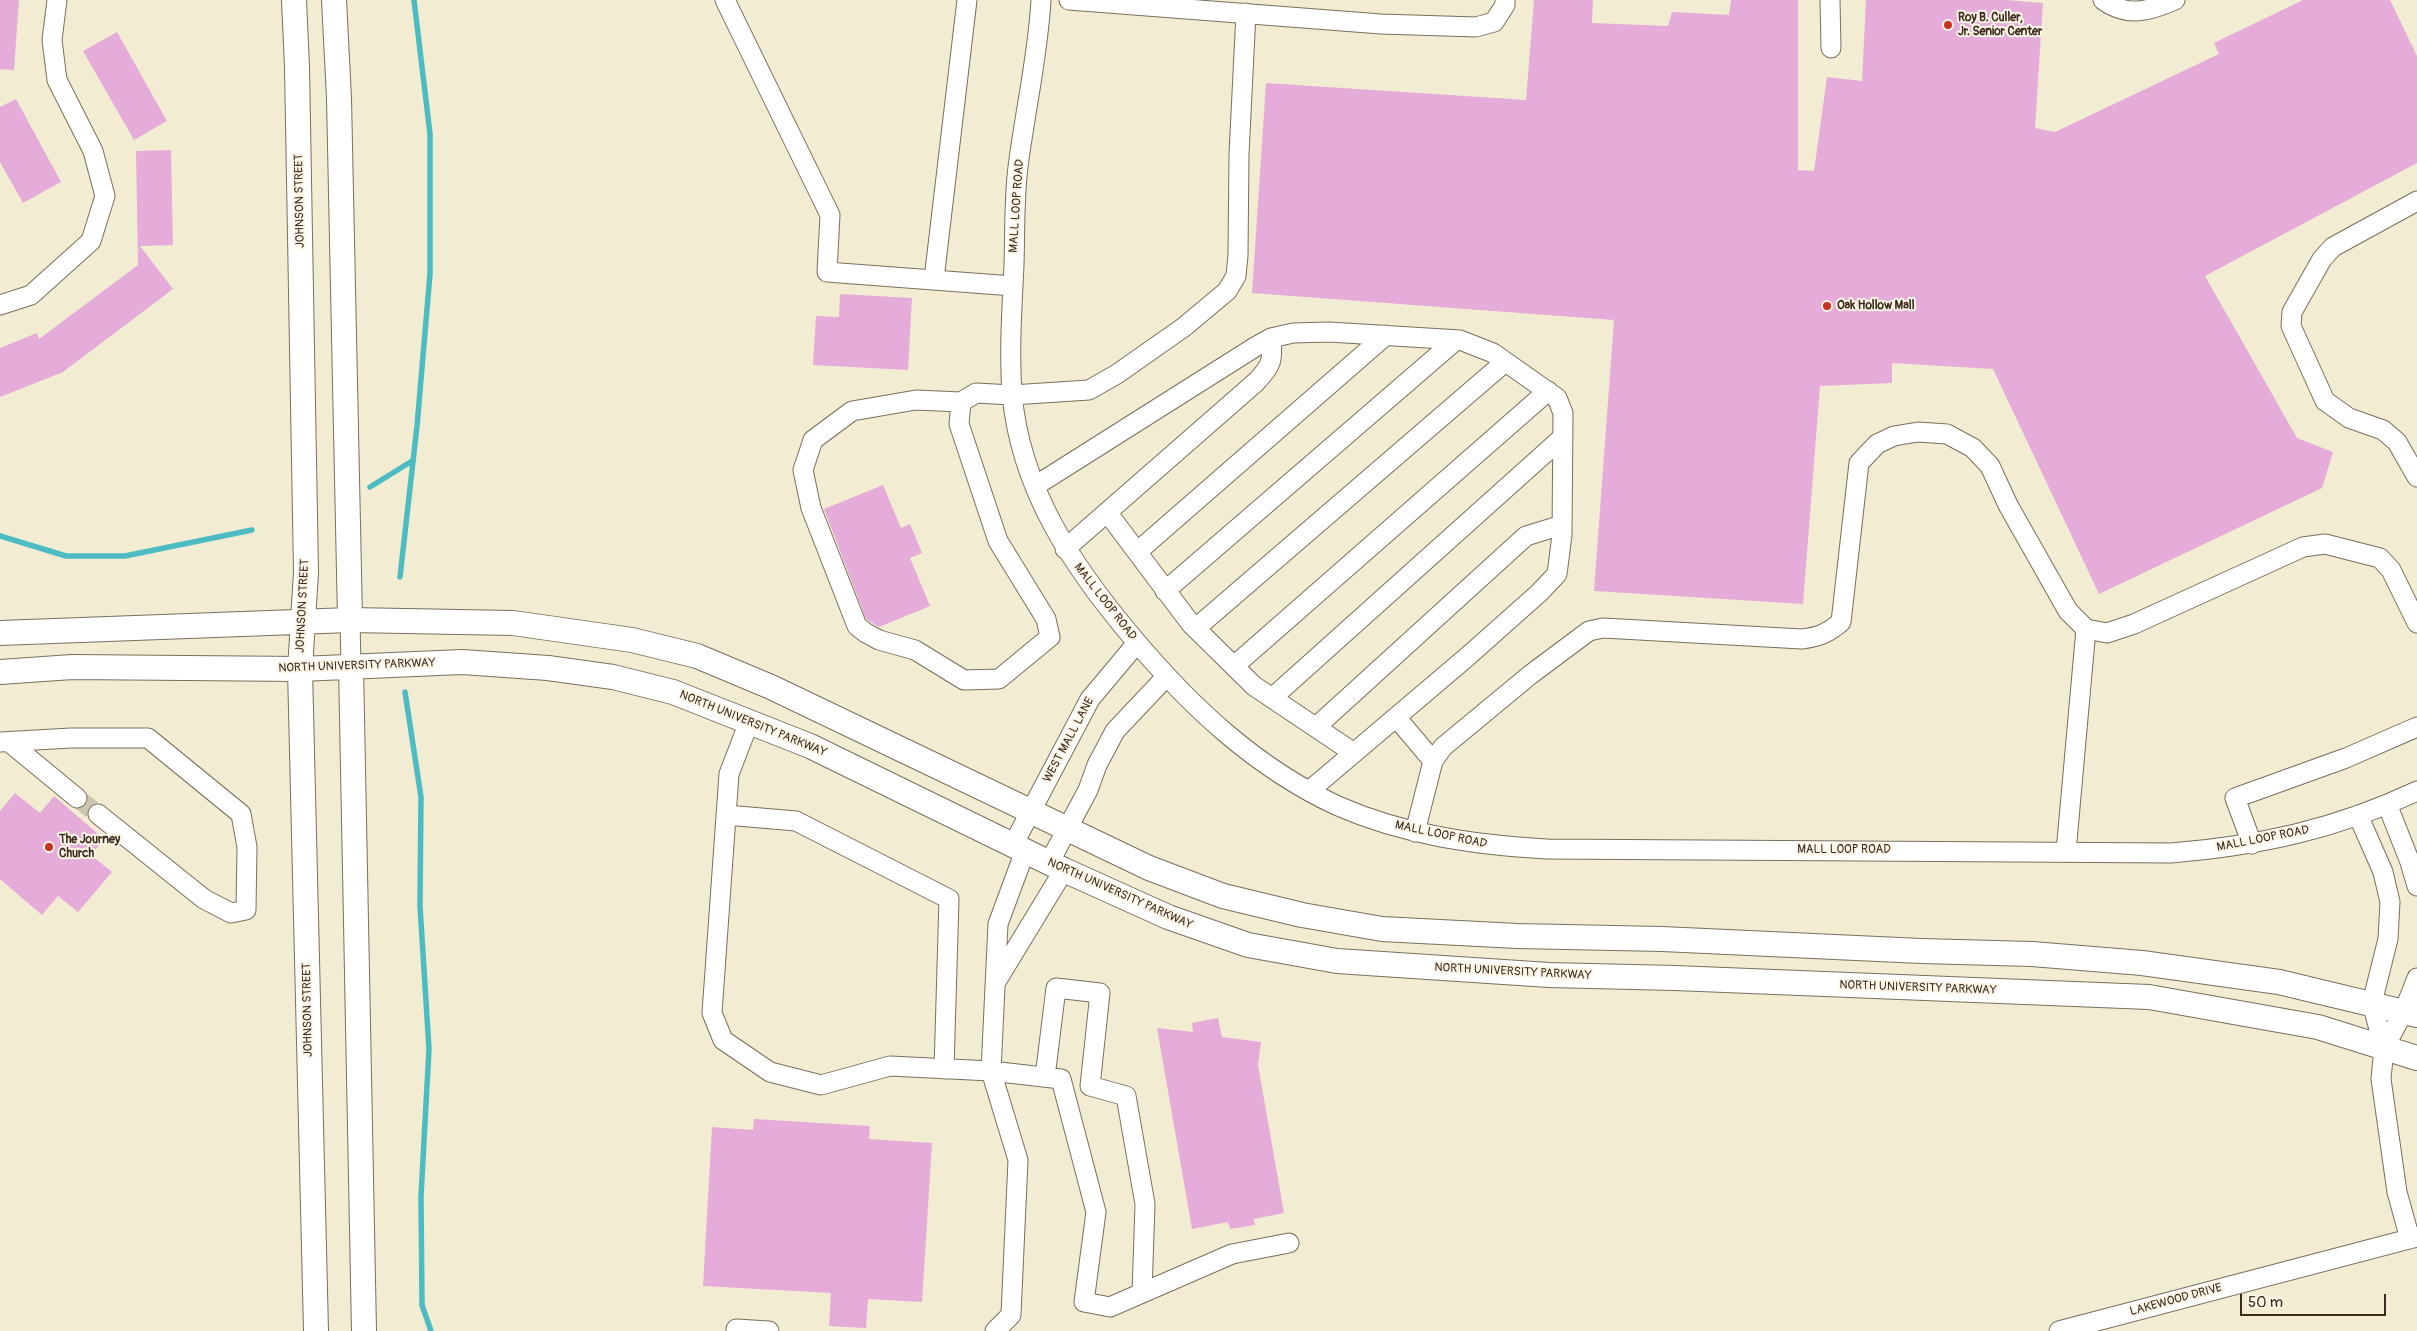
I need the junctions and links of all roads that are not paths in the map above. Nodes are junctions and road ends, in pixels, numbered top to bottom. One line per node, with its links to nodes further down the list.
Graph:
1 (56, 0): 17 (street)
2 (294, 0): 34 (main road, JOHNSON STREET)
3 (334, 0): 33 (main road)
4 (725, 0): 15 (street)
5 (967, 0): 15 (street)
6 (1041, 0): 16 (street, MALL LOOP ROAD)
7 (1070, 0): 12 (street)
8 (1505, 0): 12 (street)
9 (1830, 0): 13 (street)
10 (2103, 0): 11 (street)
11 (2175, 0)
12 (1246, 13): 23 (street)
13 (1831, 48)
14 (2417, 201): 26 (street)
15 (934, 279): 16 (street)
16 (1013, 286): 23 (street, MALL LOOP ROAD)
17 (0, 305)
18 (1386, 335): 19 (street); 20 (street); 31 (street)
19 (1271, 338): 27 (street); 28 (street)
20 (1456, 340): 21 (street); 32 (street)
21 (1505, 362): 22 (street); 36 (street)
22 (1548, 391): 25 (street); 41 (street)
23 (1012, 395): 24 (street); 27 (street, MALL LOOP ROAD)
24 (961, 402): 24 (street)
25 (1563, 437): 29 (street); 45 (street)
26 (2417, 477)
27 (1035, 486): 30 (street, MALL LOOP ROAD)
28 (1107, 512): 30 (street); 31 (street)
29 (1562, 525): 46 (street); 48 (street)
30 (1065, 549): 39 (street, MALL LOOP ROAD)
31 (1136, 552): 32 (street)
32 (1165, 591): 36 (street)
33 (350, 620): 34 (main road); 40 (street); 57 (main road)
34 (303, 623): 38 (main road); 42 (main road, JOHNSON STREET)
35 (2417, 623): 37 (street)
36 (1196, 628): 41 (street)
37 (2086, 629): 52 (street); 65 (street)
38 (0, 633)
39 (1137, 643): 44 (street, MALL LOOP ROAD); 57 (street, WEST MALL LANE)
40 (351, 666): 42 (main road, NORTH UNIVERSITY PARKWAY); 47 (main road, NORTH UNIVERSITY PARKWAY); 83 (main road)
41 (1234, 666): 45 (street)
42 (300, 669): 43 (main road, NORTH UNIVERSITY PARKWAY); 82 (main road, JOHNSON STREET)
43 (0, 672)
44 (1166, 677): 53 (street, MALL LOOP ROAD); 61 (street)
45 (1272, 698): 48 (street)
46 (1396, 717): 51 (street); 52 (street)
47 (749, 722): 59 (street); 64 (main road, NORTH UNIVERSITY PARKWAY)
48 (1316, 727): 51 (street)
49 (2417, 727): 63 (street)
50 (5, 742): 55 (street); 58 (street)
51 (1354, 753): 53 (street)
52 (1433, 761): 62 (street)
53 (1310, 791): 62 (street, MALL LOOP ROAD)
54 (2417, 791): 56 (street, MALL LOOP ROAD)
55 (78, 798)
56 (2387, 804): 60 (street, MALL LOOP ROAD); 67 (street)
57 (1032, 811): 61 (main road); 64 (street, WEST MALL LANE)
58 (98, 814)
59 (726, 815): 74 (street); 74 (street)
60 (2358, 815): 63 (street, MALL LOOP ROAD); 70 (street)
61 (1067, 829): 66 (street); 70 (main road)
62 (1415, 832): 65 (street, MALL LOOP ROAD)
63 (2252, 844): 65 (street, MALL LOOP ROAD)
64 (1019, 848): 66 (main road, NORTH UNIVERSITY PARKWAY); 69 (street, WEST MALL LANE)
65 (2066, 852)
66 (1056, 866): 69 (street); 72 (main road, NORTH UNIVERSITY PARKWAY)
67 (2417, 886)
68 (2417, 978): 71 (street)
69 (995, 983): 75 (street, WEST MALL LANE)
70 (2372, 1003): 71 (main road); 72 (street)
71 (2410, 1013): 72 (street)
72 (2384, 1048): 73 (main road, NORTH UNIVERSITY PARKWAY); 78 (street, LAKEWOOD DRIVE)
73 (2417, 1058)
74 (944, 1069): 75 (street)
75 (991, 1071): 76 (street); 85 (street, WEST MALL LANE)
76 (1053, 1078): 77 (street); 77 (street); 80 (street)
77 (1090, 1086): 80 (street)
78 (2414, 1238): 86 (street, LAKEWOOD DRIVE)
79 (1289, 1243): 80 (street)
80 (1142, 1293)
81 (736, 1329): 84 (street)
82 (316, 1331)
83 (364, 1331)
84 (769, 1331)
85 (995, 1331)
86 (2058, 1331)

